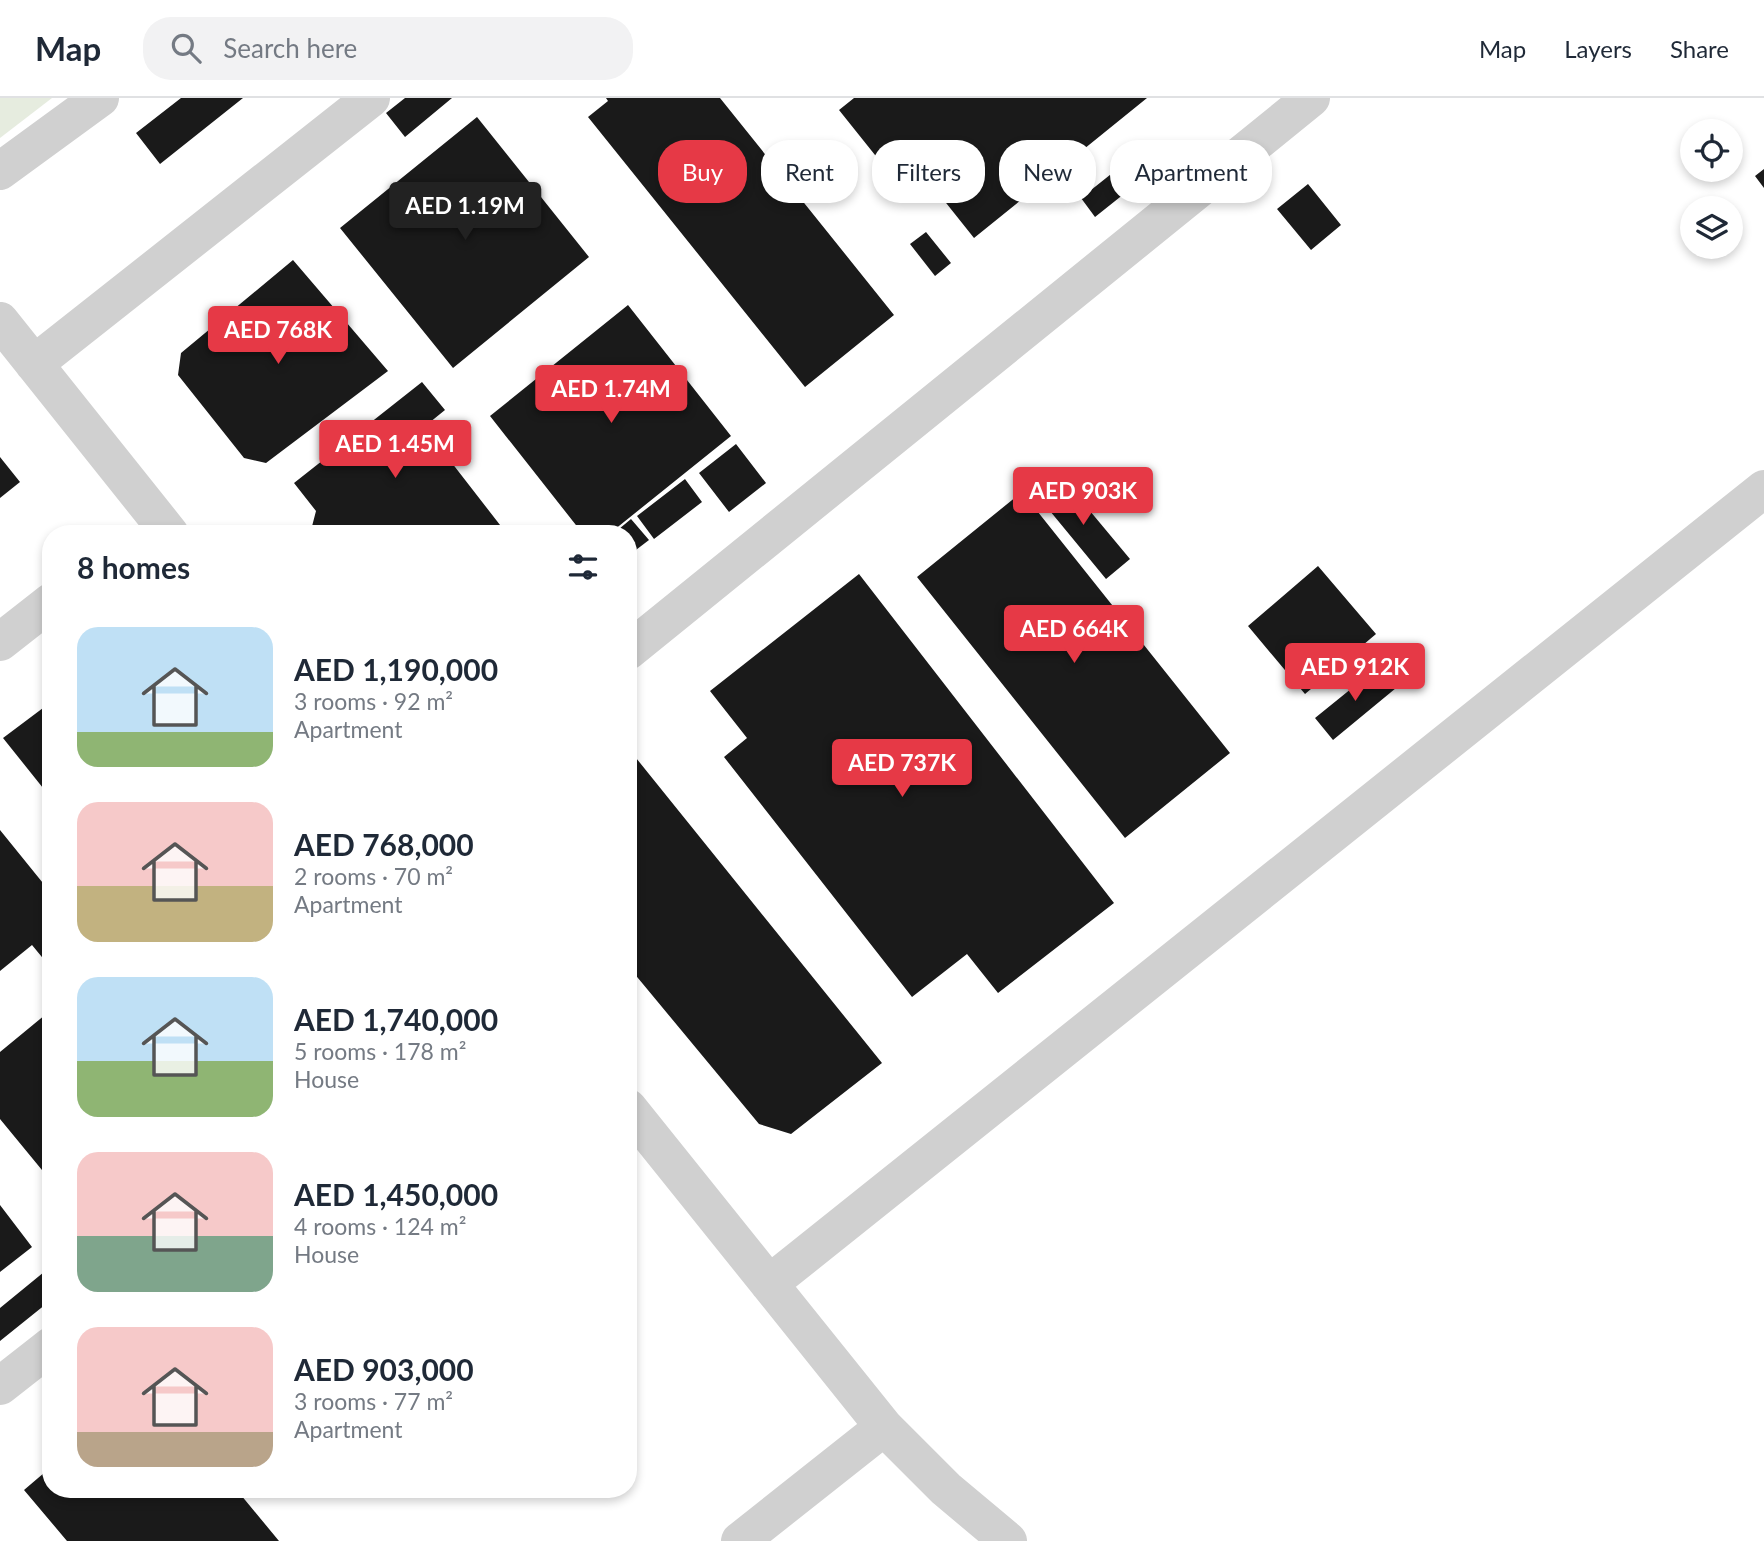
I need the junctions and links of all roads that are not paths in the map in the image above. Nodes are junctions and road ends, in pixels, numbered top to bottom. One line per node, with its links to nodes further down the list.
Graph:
1 (100, 98): 4 (lane)
2 (371, 98): 6 (lane)
3 (1311, 98): 11 (lane)
4 (0, 171)
5 (0, 321): 6 (lane)
6 (34, 365): 8 (lane)
7 (1764, 489): 13 (lane)
8 (153, 525)
9 (42, 609): 10 (lane)
10 (0, 642)
11 (637, 644)
12 (637, 1119): 13 (lane)
13 (769, 1284): 16 (lane)
14 (42, 1353): 15 (lane)
15 (0, 1386)
16 (884, 1427): 17 (lane); 18 (lane)
17 (740, 1541)
18 (1008, 1541)

